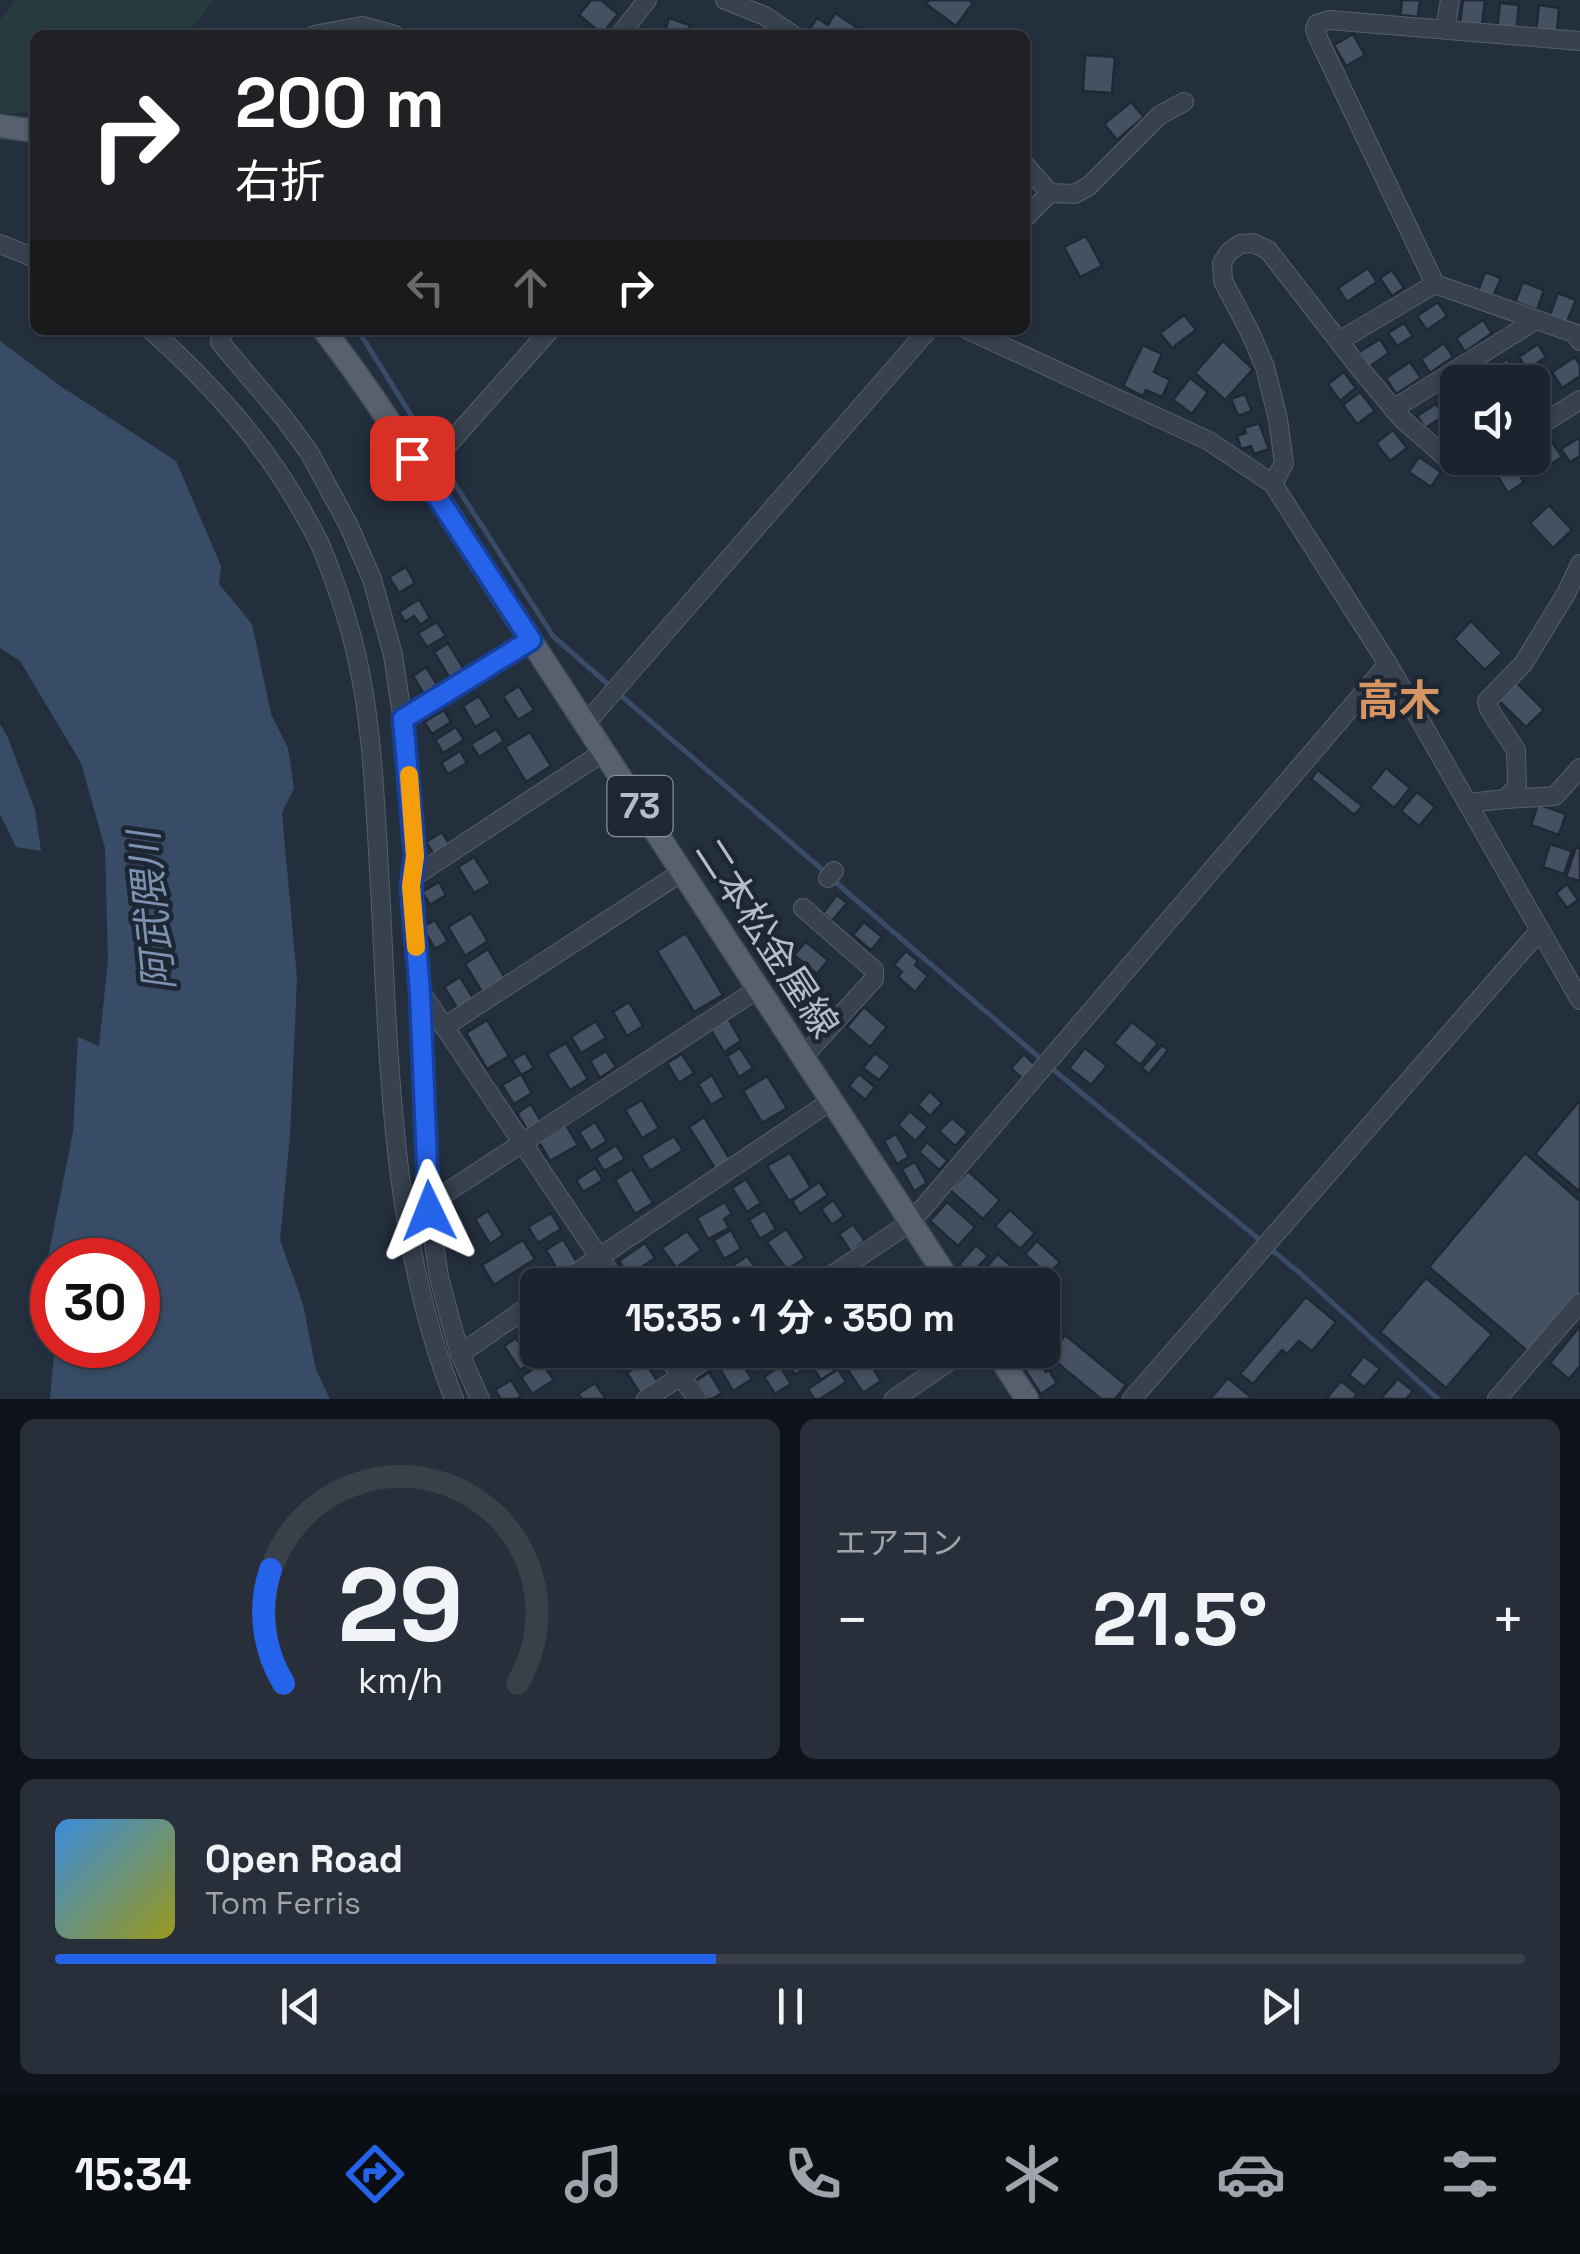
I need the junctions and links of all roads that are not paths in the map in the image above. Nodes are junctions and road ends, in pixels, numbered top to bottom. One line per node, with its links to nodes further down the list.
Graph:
1 (648, 0): 7 (street)
2 (725, 0): 8 (street)
3 (1450, 0): 4 (street)
4 (1445, 29): 9 (street); 18 (street)
5 (341, 30): 6 (street)
6 (376, 30)
7 (624, 30)
8 (786, 30)
9 (1580, 41)
10 (1184, 102): 14 (street)
11 (0, 126): 12 (main road)
12 (30, 130)
13 (1030, 171): 14 (street)
14 (1050, 193): 15 (street)
15 (1030, 213)
16 (0, 244): 17 (street)
17 (30, 256)
18 (1435, 284): 19 (street); 26 (street)
19 (1536, 320): 27 (street); 29 (street)
20 (156, 335): 69 (street)
21 (221, 335): 37 (street)
22 (328, 335): 32 (main road, 二本松金屋線 / 73)
23 (546, 335): 32 (street)
24 (924, 335): 38 (street)
25 (979, 335): 33 (street)
26 (1339, 340): 29 (street); 33 (street)
27 (1580, 341)
28 (1580, 400): 30 (street)
29 (1394, 409): 31 (street)
30 (1550, 419)
31 (1440, 451)
32 (431, 464): 35 (main road, 二本松金屋線 / 73)
33 (1273, 484): 36 (street)
34 (1580, 564): 41 (street)
35 (531, 640): 37 (street); 38 (main road, 二本松金屋線 / 73)
36 (1388, 664): 42 (street); 55 (street)
37 (403, 719): 44 (street)
38 (587, 722): 39 (main road, 二本松金屋線 / 73)
39 (605, 752): 43 (main road, 二本松金屋線 / 73); 44 (street)
40 (1580, 768): 41 (street)
41 (1506, 798): 42 (street)
42 (1468, 804): 46 (street)
43 (682, 872): 47 (main road, 二本松金屋線 / 73); 50 (street)
44 (412, 878): 48 (street)
45 (803, 908): 51 (street)
46 (1540, 930): 49 (street); 75 (street)
47 (758, 989): 51 (main road, 二本松金屋線 / 73); 53 (street)
48 (420, 992): 50 (street); 54 (street)
49 (1580, 1000)
50 (444, 1027): 53 (street)
51 (802, 1057): 52 (main road, 二本松金屋線 / 73)
52 (831, 1101): 55 (main road, 二本松金屋線 / 73); 56 (street)
53 (522, 1142): 54 (street); 56 (street)
54 (429, 1204): 63 (street)
55 (911, 1222): 59 (street); 60 (main road, 二本松金屋線 / 73)
56 (599, 1256): 57 (street); 58 (street)
57 (582, 1268)
58 (607, 1268)
59 (842, 1268)
60 (941, 1268)
61 (1580, 1303): 76 (street)
62 (520, 1312): 63 (street)
63 (460, 1354): 70 (street)
64 (675, 1368): 68 (street)
65 (693, 1368): 68 (street)
66 (940, 1368): 73 (street)
67 (1006, 1368): 74 (main road)
68 (681, 1376): 71 (street); 72 (street)
69 (454, 1399)
70 (480, 1399)
71 (646, 1399)
72 (697, 1399)
73 (894, 1399)
74 (1026, 1399)
75 (1132, 1399)
76 (1498, 1399)

